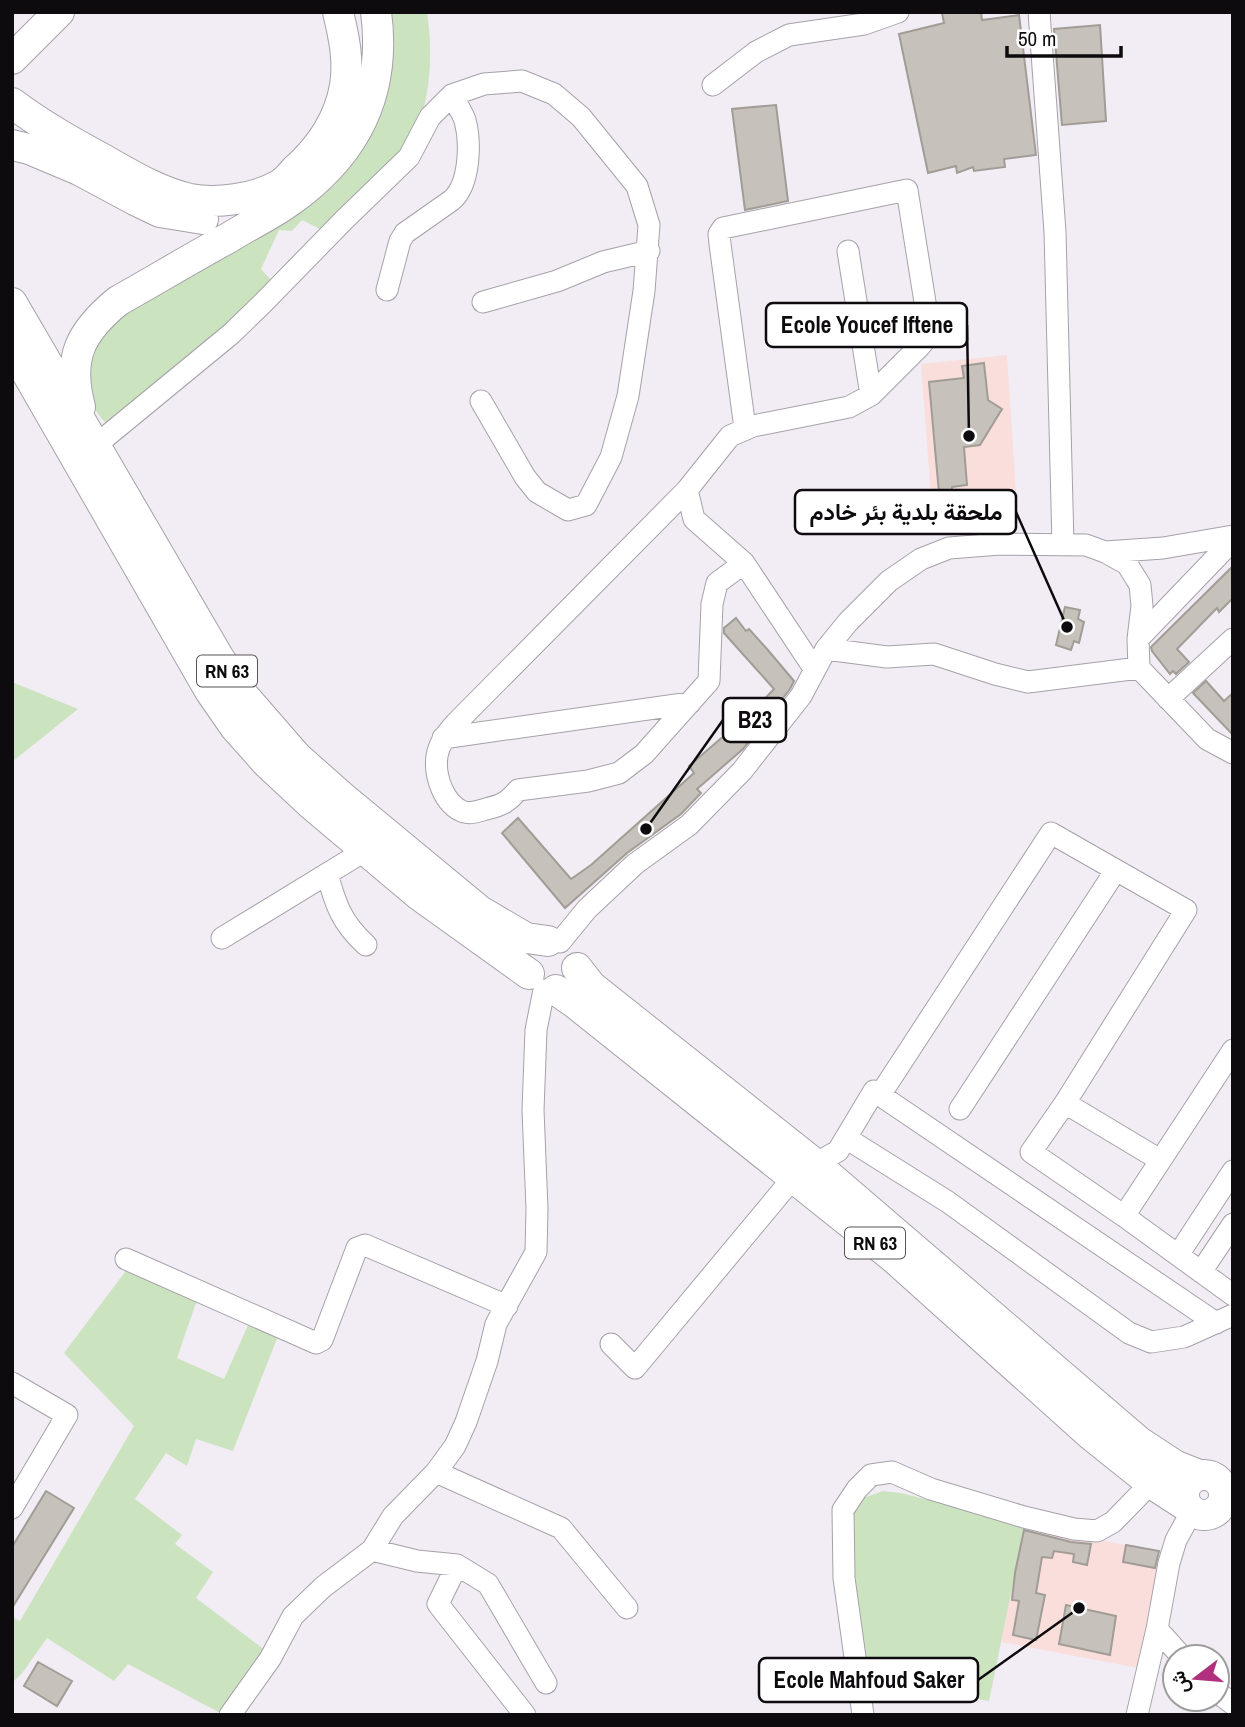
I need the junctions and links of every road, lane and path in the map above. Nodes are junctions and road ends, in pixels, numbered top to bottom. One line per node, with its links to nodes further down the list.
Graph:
1 (59, 12): 6 (highway)
2 (338, 12): 9 (highway)
3 (376, 12): 11 (highway)
4 (898, 12): 7 (street)
5 (1039, 12): 24 (street)
6 (12, 59)
7 (713, 85)
8 (452, 95): 12 (street); 14 (street); 21 (street)
9 (12, 103)
10 (12, 145): 11 (highway)
11 (263, 217): 21 (highway)
12 (649, 251): 15 (street); 19 (street)
13 (848, 251): 18 (street)
14 (387, 290)
15 (483, 302)
16 (12, 303): 21 (highway, RN 63)
17 (12, 347): 36 (highway, RN 63)
18 (871, 395): 20 (street); 20 (street)
19 (481, 401)
20 (745, 428): 22 (street)
21 (91, 436): 40 (highway, RN 63)
22 (687, 490): 26 (street); 34 (street)
23 (1233, 538): 25 (street); 27 (street)
24 (1063, 544): 25 (street); 29 (street)
25 (1105, 552): 27 (street)
26 (744, 563): 31 (street); 33 (street)
27 (1138, 639): 30 (street)
28 (1233, 639): 32 (street)
29 (826, 649): 30 (street); 31 (street)
30 (1139, 668): 32 (street)
31 (816, 670): 40 (street)
32 (1168, 699): 35 (street)
33 (690, 703): 34 (street); 34 (street)
34 (443, 738)
35 (1233, 753)
36 (366, 850): 38 (street); 43 (highway, RN 63)
37 (1116, 870): 45 (street); 46 (street); 47 (street)
38 (327, 874): 39 (street); 41 (street)
39 (222, 938)
40 (554, 942): 42 (highway, RN 63); 43 (highway)
41 (366, 945)
42 (577, 968): 43 (highway); 50 (highway, RN 63)
43 (543, 985): 50 (highway, RN 63); 58 (street)
44 (1233, 1050): 49 (street)
45 (880, 1095): 48 (street); 59 (street)
46 (1065, 1103): 49 (street); 52 (street)
47 (961, 1109)
48 (846, 1138): 50 (street); 59 (street)
49 (1160, 1160): 52 (street)
50 (804, 1171): 60 (street); 63 (highway, RN 63); 64 (highway, RN 63)
51 (1233, 1171): 54 (street)
52 (1124, 1216): 54 (street)
53 (1233, 1224): 56 (street)
54 (1178, 1255): 56 (street)
55 (126, 1259): 58 (street)
56 (1201, 1272): 57 (street)
57 (1233, 1295)
58 (507, 1306): 62 (street)
59 (1224, 1319)
60 (611, 1345)
61 (12, 1383): 65 (street)
62 (436, 1472): 67 (street); 69 (street)
63 (1151, 1483): 66 (highway, RN 63); 75 (street)
64 (1218, 1484): 66 (highway, RN 63)
65 (12, 1508)
66 (1205, 1513): 70 (street)
67 (372, 1550): 68 (street); 73 (street)
68 (457, 1564): 72 (street); 74 (street)
69 (627, 1608)
70 (1157, 1629): 71 (street); 76 (street)
71 (1170, 1643)
72 (546, 1683)
73 (230, 1715)
74 (525, 1715)
75 (863, 1715)
76 (1137, 1715)

